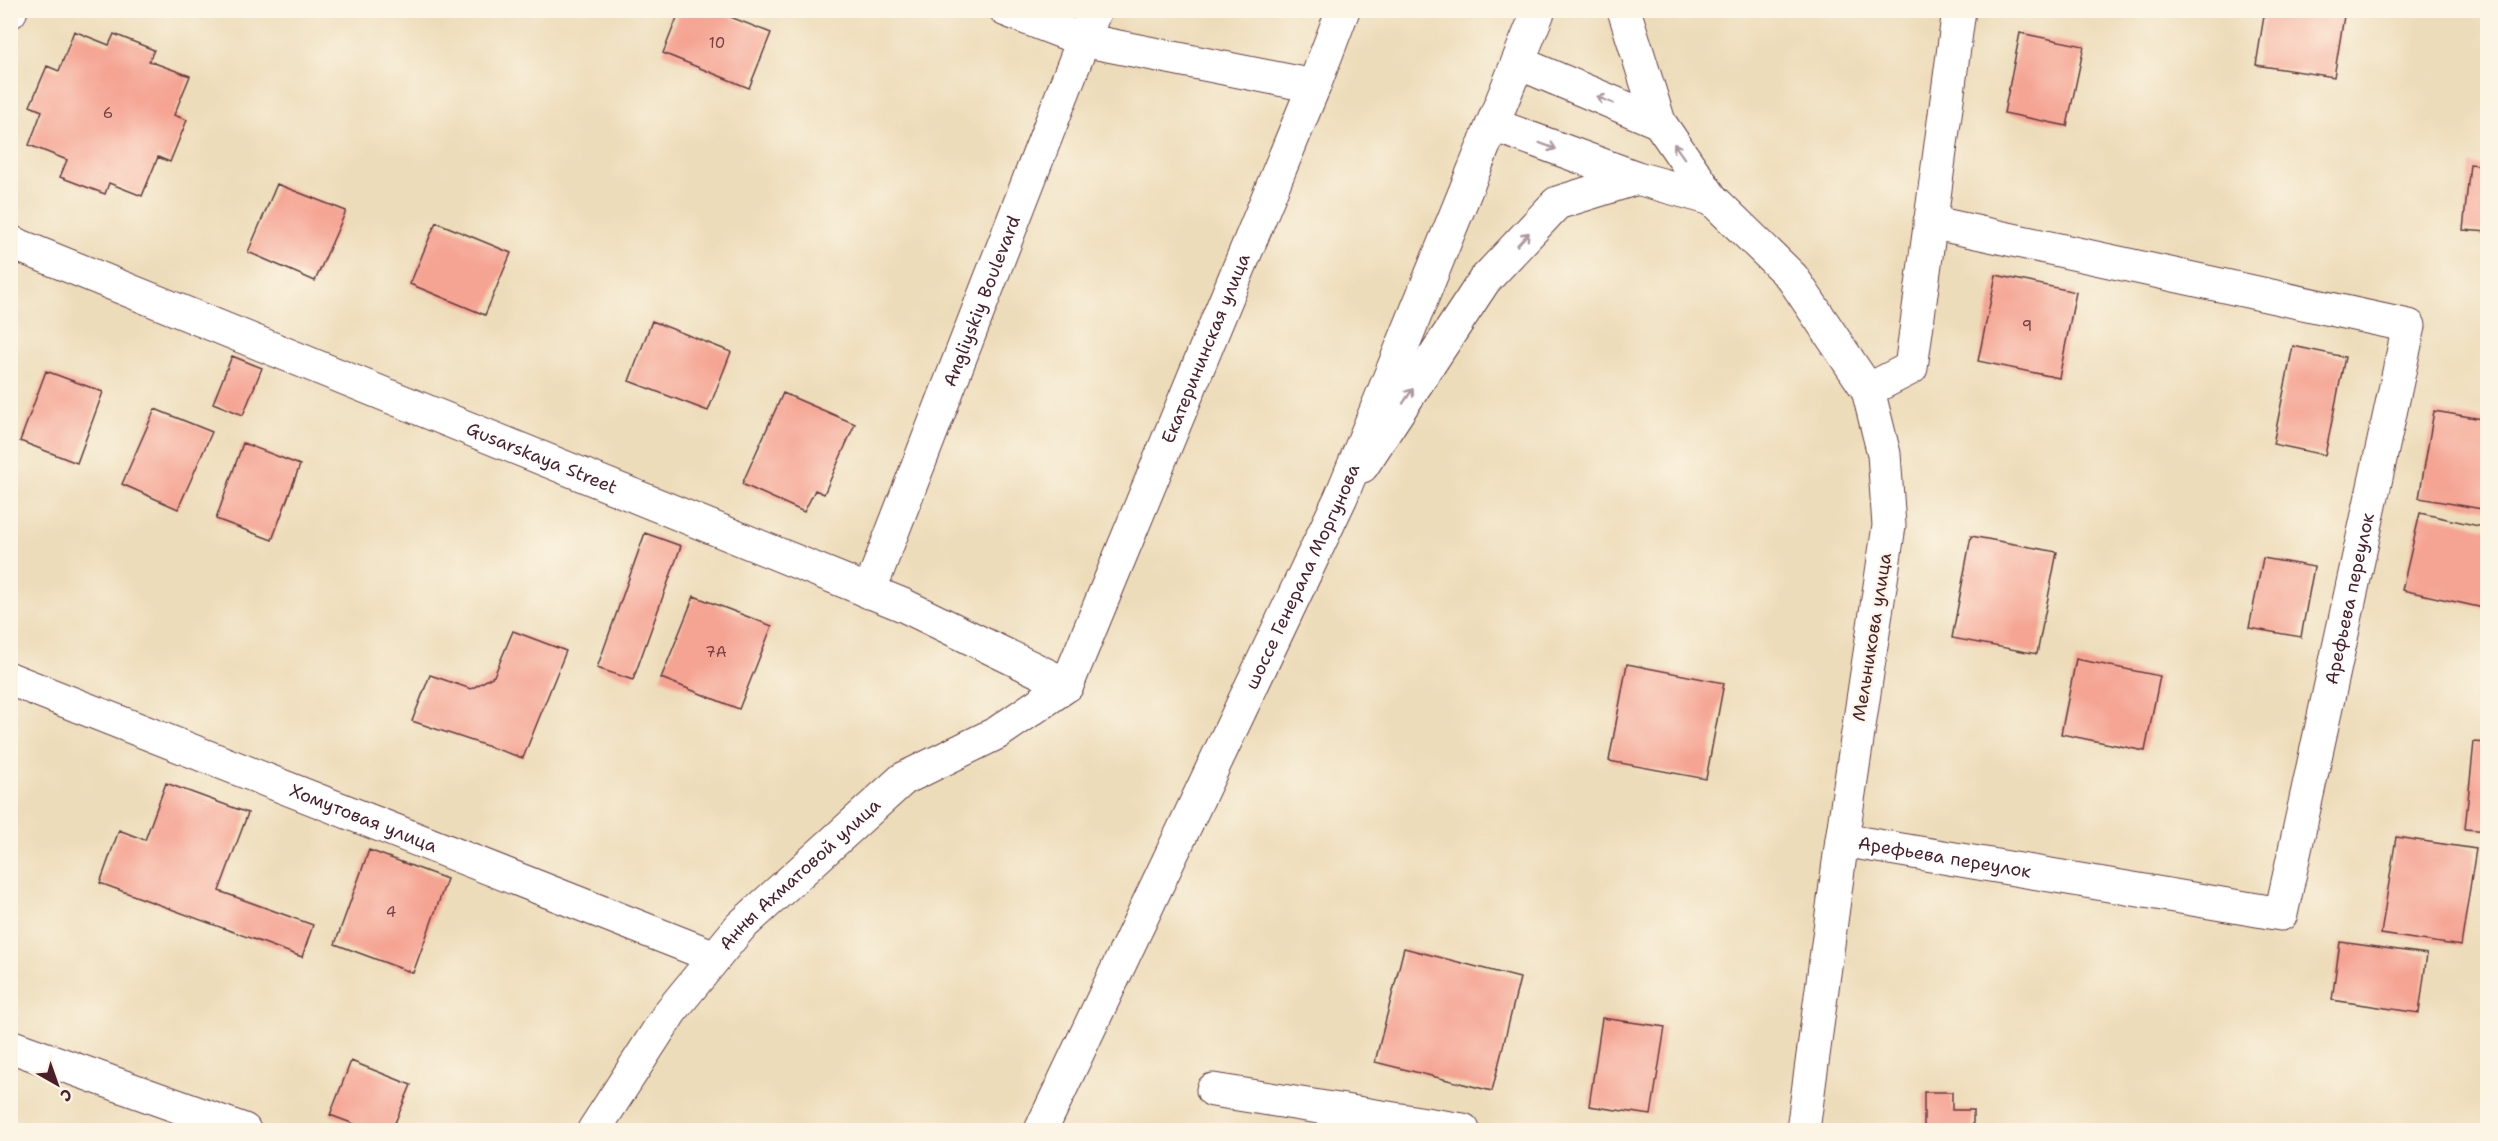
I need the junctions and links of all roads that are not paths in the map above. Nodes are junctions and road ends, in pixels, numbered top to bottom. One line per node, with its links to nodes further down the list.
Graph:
1 (1006, 10): 7 (street)
2 (1095, 10): 7 (street, Angliyskiy Boulevard)
3 (1343, 10): 9 (street, Екатерининская улица)
4 (1539, 10): 8 (street, шоссе Генерала Моргунова)
5 (1624, 10): 10 (street)
6 (1959, 10): 14 (street)
7 (1083, 40): 9 (street); 18 (street, Angliyskiy Boulevard)
8 (1519, 63): 10 (street, one-way to 8); 11 (street, шоссе Генерала Моргунова)
9 (1314, 86): 20 (street, Екатерининская улица)
10 (1659, 122): 13 (street, Мельникова улица, one-way to 10)
11 (1494, 126): 12 (street, one-way to 12); 17 (street, шоссе Генерала Моргунова)
12 (1637, 178): 13 (street); 17 (street, one-way to 12)
13 (1713, 199): 16 (street, Мельникова улица)
14 (1930, 222): 16 (street); 21 (street, Арефьева переулок)
15 (10, 242): 18 (street, Gusarskaya Street)
16 (1868, 390): 21 (street, Мельникова улица)
17 (1341, 497): 27 (street, шоссе Генерала Моргунова)
18 (869, 592): 20 (street, Gusarskaya Street)
19 (10, 679): 22 (street, Хомутовая улица)
20 (1067, 685): 22 (street, Анны Ахматовой улица)
21 (1842, 840): 29 (street, Мельникова улица)
22 (715, 957): 26 (street, Анны Ахматовой улица)
23 (10, 1046): 25 (street)
24 (1213, 1090): 28 (street)
25 (244, 1131)
26 (594, 1131)
27 (1041, 1131)
28 (1463, 1131)
29 (1803, 1131)

